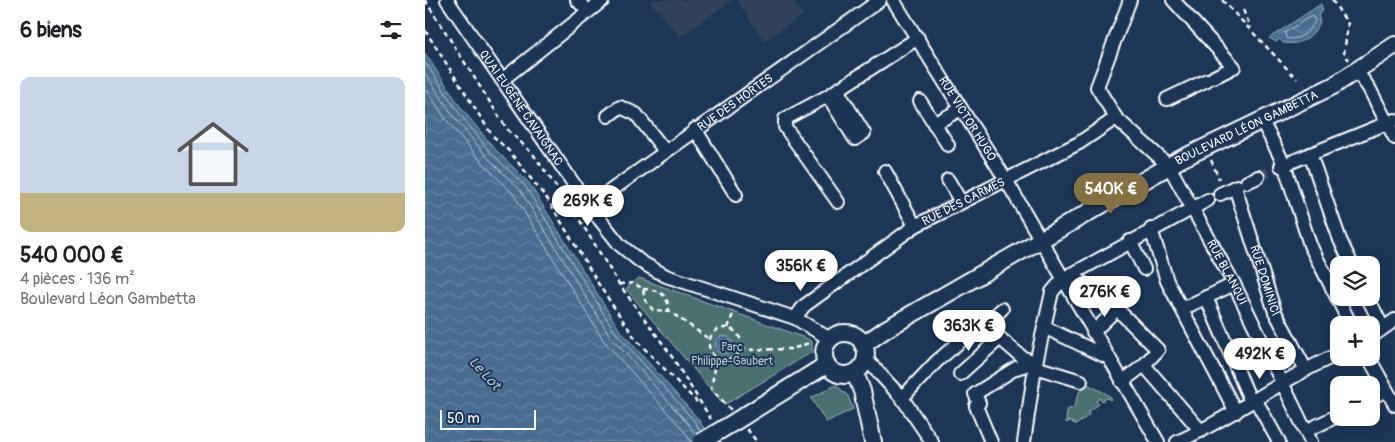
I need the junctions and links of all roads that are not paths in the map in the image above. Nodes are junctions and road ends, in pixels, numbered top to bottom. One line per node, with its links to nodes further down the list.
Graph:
1 (447, 0): 12 (street, QUAI EUGÈNE CAVAIGNAC)
2 (577, 0): 8 (street)
3 (603, 0): 8 (street)
4 (880, 0): 21 (street, RUE DES HORTES)
5 (893, 0): 9 (street, RUE VICTOR HUGO)
6 (1130, 0): 17 (street, RUE BLANQUI)
7 (1173, 0): 13 (street)
8 (589, 11): 12 (street)
9 (918, 38): 15 (street, RUE VICTOR HUGO); 34 (street)
10 (1395, 45): 11 (main road, BOULEVARD LÉON GAMBETTA)
11 (1357, 72): 18 (main road, BOULEVARD LÉON GAMBETTA); 19 (street)
12 (502, 80): 36 (street, QUAI EUGÈNE CAVAIGNAC)
13 (1167, 99)
14 (920, 101): 20 (street)
15 (961, 109): 20 (street); 30 (street, RUE VICTOR HUGO)
16 (607, 116): 24 (street)
17 (1117, 118): 27 (street, RUE BLANQUI); 30 (street, RUE DES CARMES)
18 (1262, 121): 26 (street); 27 (main road, BOULEVARD LÉON GAMBETTA)
19 (1391, 122): 22 (street); 25 (street)
20 (934, 124): 23 (street)
21 (695, 129): 24 (street, RUE DES HORTES); 32 (street)
22 (1395, 138)
23 (949, 145)
24 (665, 151): 36 (street, RUE DES HORTES)
25 (1310, 154): 26 (street); 42 (street)
26 (1282, 165): 51 (street)
27 (1169, 166): 37 (street, RUE BLANQUI); 40 (main road, BOULEVARD LÉON GAMBETTA)
28 (885, 171): 38 (street)
29 (948, 180): 35 (street)
30 (1006, 180): 35 (street, RUE DES CARMES); 40 (street, RUE VICTOR HUGO)
31 (1220, 194): 68 (street, RUE DOMINICI)
32 (736, 196)
33 (1208, 200): 37 (street)
34 (838, 202)
35 (961, 202): 38 (street, RUE DES CARMES)
36 (589, 206): 52 (street, QUAI EUGÈNE CAVAIGNAC)
37 (1194, 209): 39 (street); 45 (street, RUE BLANQUI)
38 (915, 226): 52 (street, RUE DES CARMES)
39 (1151, 229): 41 (street); 49 (street)
40 (1039, 239): 44 (street, RUE VICTOR HUGO); 61 (main road, BOULEVARD LÉON GAMBETTA)
41 (1130, 241): 43 (street); 44 (street)
42 (1348, 256)
43 (1144, 269)
44 (1067, 276): 50 (street); 55 (street); 58 (street, RUE VICTOR HUGO)
45 (1234, 284): 46 (street); 73 (street, RUE BLANQUI)
46 (1206, 297): 49 (street); 77 (street)
47 (1372, 306): 56 (street)
48 (1002, 309): 54 (street)
49 (1182, 309): 79 (street)
50 (1116, 310): 58 (street); 66 (street)
51 (1346, 316)
52 (795, 318): 59 (street, QUAI EUGÈNE CAVAIGNAC)
53 (1395, 320): 56 (street)
54 (985, 326): 60 (street); 76 (street)
55 (1044, 327): 62 (street); 64 (street)
56 (1383, 328): 57 (street)
57 (1380, 330)
58 (1093, 332): 62 (street, RUE VICTOR HUGO)
59 (825, 335): 61 (main road); 65 (main road)
60 (1000, 338): 64 (street); 70 (street)
61 (864, 351): 69 (main road); 76 (street)
62 (1107, 357): 72 (street, RUE VICTOR HUGO)
63 (1330, 358): 68 (street)
64 (1036, 364): 71 (street); 86 (street); 87 (street)
65 (826, 365): 69 (main road); 83 (main road, bridge)
66 (1144, 365): 72 (street); 81 (street)
67 (1373, 366): 74 (street)
68 (1305, 368): 73 (street)
69 (855, 373): 84 (main road)
70 (960, 374)
71 (1081, 381)
72 (1122, 382): 88 (street, RUE VICTOR HUGO)
73 (1281, 383): 77 (street); 82 (street, RUE BLANQUI)
74 (1386, 390): 75 (street); 78 (street)
75 (1380, 393)
76 (902, 398): 85 (street)
77 (1253, 401): 79 (street); 90 (street)
78 (1395, 406)
79 (1235, 412): 81 (street)
80 (1330, 422): 82 (street)
81 (1201, 431): 89 (street)
82 (1309, 437)
83 (701, 442)
84 (873, 442)
85 (932, 442)
86 (991, 442)
87 (1024, 442)
88 (1158, 442)
89 (1177, 442)
90 (1279, 442)

